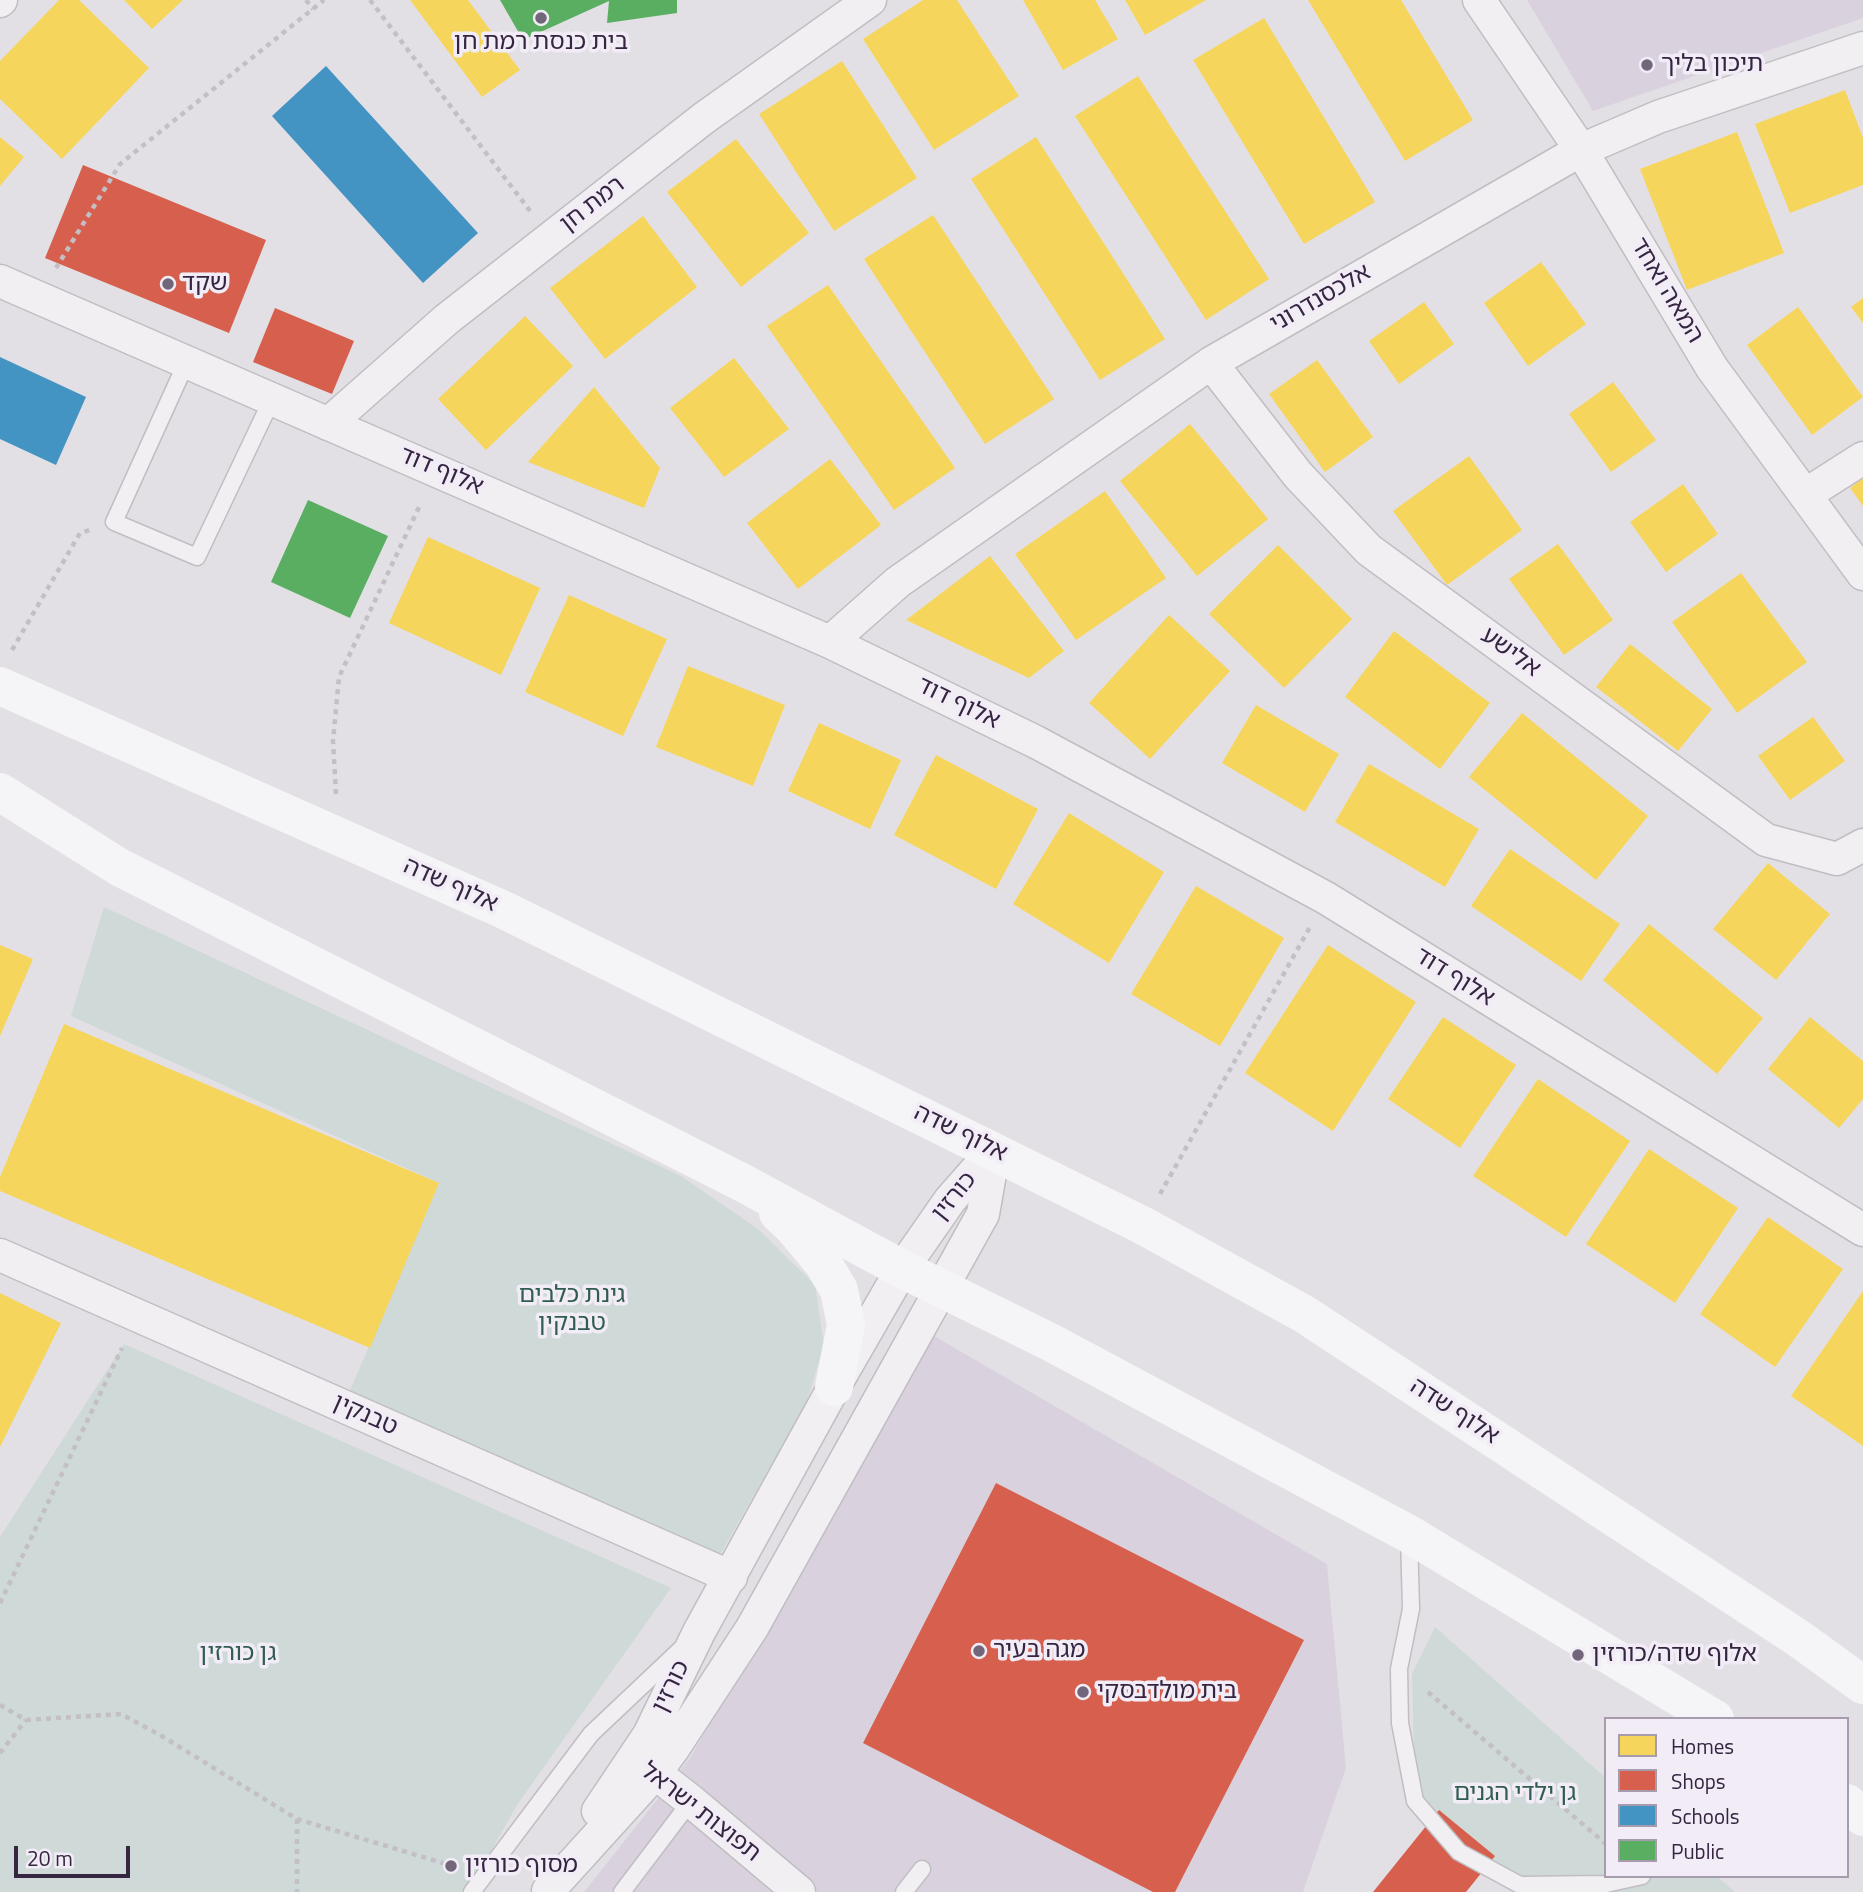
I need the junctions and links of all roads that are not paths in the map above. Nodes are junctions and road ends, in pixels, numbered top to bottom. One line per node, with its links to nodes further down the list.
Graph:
1 (870, 0): 9 (street, רמת חן)
2 (1479, 0): 4 (street, המאה ואחד)
3 (1863, 48): 4 (street, אלכסנדרוני)
4 (1581, 150): 7 (street, אלכסנדרוני); 11 (street, המאה ואחד)
5 (0, 281): 6 (street, אלוף דוד)
6 (187, 362): 8 (street, אלוף דוד); 8 (lane)
7 (1211, 363): 13 (street, אלכסנדרוני); 16 (street, אלישע)
8 (272, 399): 9 (street, אלוף דוד)
9 (328, 424): 13 (street, אלוף דוד)
10 (1863, 458): 11 (street)
11 (1805, 495): 12 (street, המאה ואחד)
12 (1863, 574)
13 (830, 642): 19 (street, אלוף דוד)
14 (3, 672): 17 (main road, אלוף שדה)
15 (0, 792): 18 (main road)
16 (1863, 845)
17 (994, 1151): 21 (street, כורזין); 22 (street, כורזין); 27 (main road, אלוף שדה)
18 (745, 1184): 21 (main road); 23 (main road)
19 (1863, 1230)
20 (0, 1255): 25 (street, טבנקין)
21 (902, 1269): 22 (main road); 23 (street, כורזין)
22 (942, 1289): 24 (main road); 29 (street, כורזין)
23 (834, 1387): 25 (street, כורזין)
24 (1409, 1534): 28 (main road); 32 (lane)
25 (731, 1577): 26 (street, כורזין)
26 (699, 1632): 29 (street, כורזין); 34 (lane)
27 (1863, 1685)
28 (1711, 1717)
29 (644, 1767): 30 (street, תפוצות ישראל); 33 (street, כורזין)
30 (691, 1801): 35 (lane); 36 (street, תפוצות ישראל)
31 (922, 1869): 37 (lane)
32 (1633, 1878)
33 (548, 1891)
34 (472, 1892)
35 (622, 1892)
36 (799, 1892)
37 (904, 1892)

